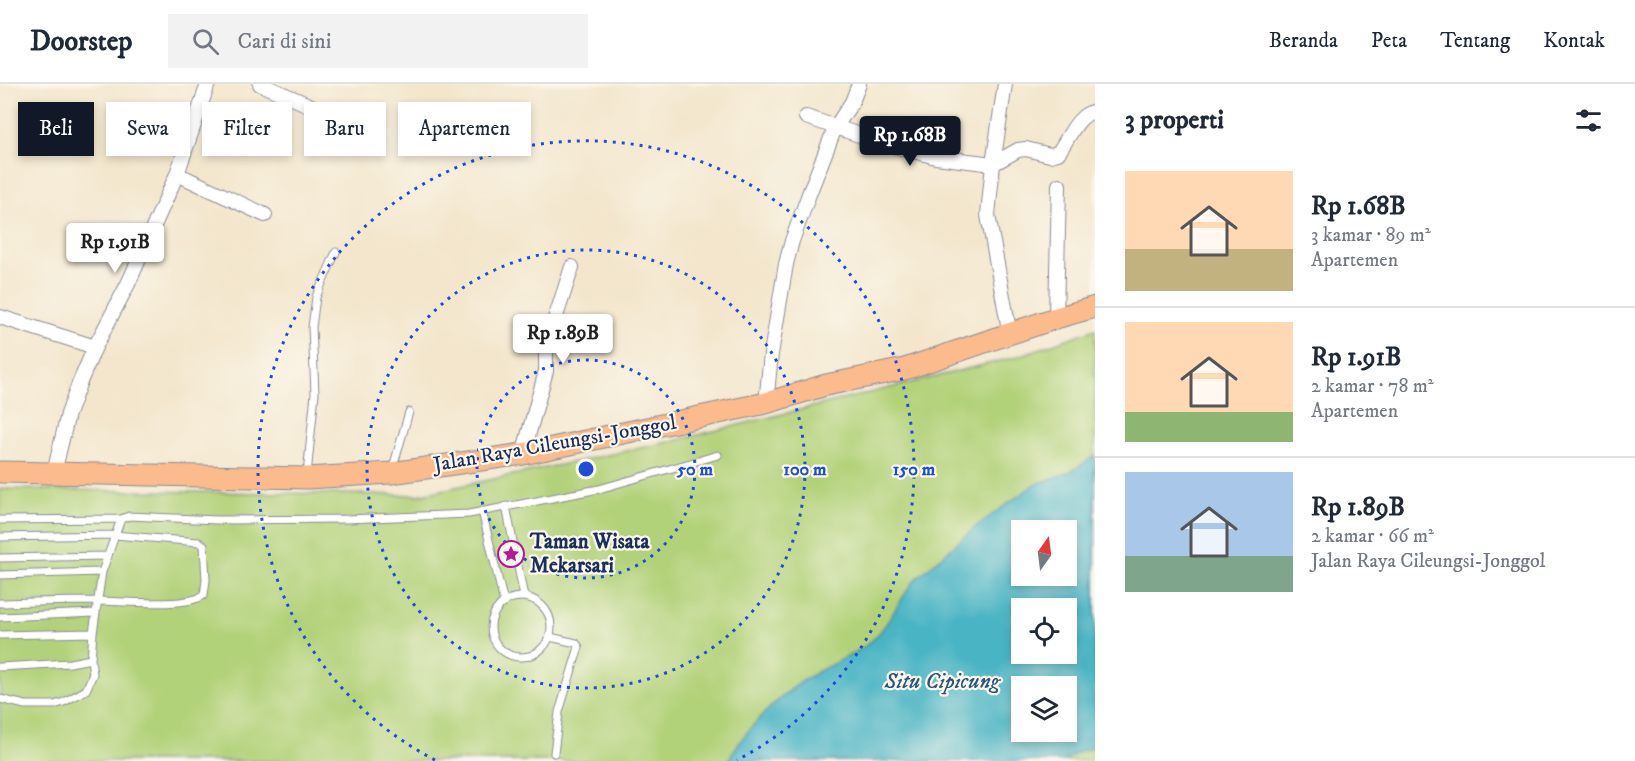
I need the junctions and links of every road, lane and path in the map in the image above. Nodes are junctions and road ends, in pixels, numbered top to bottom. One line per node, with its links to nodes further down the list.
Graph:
1 (208, 84): 10 (street)
2 (260, 84): 5 (street)
3 (859, 84): 8 (street)
4 (1005, 84): 9 (street)
5 (304, 103)
6 (1095, 111): 9 (street)
7 (806, 117): 8 (street)
8 (836, 128): 9 (street); 20 (street)
9 (993, 164): 18 (street)
10 (177, 174): 12 (street); 19 (street)
11 (1059, 185): 17 (street)
12 (265, 215)
13 (336, 252): 27 (lane)
14 (572, 267): 22 (street)
15 (1095, 307): 17 (main road, Jalan Raya Cileungsi-Jonggol)
16 (0, 317): 19 (street)
17 (1056, 318): 18 (main road, Jalan Raya Cileungsi-Jonggol)
18 (1010, 335): 20 (main road, Jalan Raya Cileungsi-Jonggol)
19 (95, 347): 25 (street)
20 (766, 403): 22 (main road, Jalan Raya Cileungsi-Jonggol)
21 (409, 412): 26 (lane)
22 (523, 454): 26 (main road, Jalan Raya Cileungsi-Jonggol)
23 (718, 455): 28 (lane)
24 (0, 472): 25 (main road, Jalan Raya Cileungsi-Jonggol)
25 (54, 473): 27 (main road, Jalan Raya Cileungsi-Jonggol)
26 (391, 473): 27 (main road, Jalan Raya Cileungsi-Jonggol)
27 (307, 478)
28 (506, 506): 29 (lane); 38 (lane)
29 (482, 511): 30 (lane); 41 (lane)
30 (121, 519): 31 (lane); 32 (lane)
31 (0, 520)
32 (114, 535): 33 (lane); 34 (lane); 39 (lane)
33 (0, 537)
34 (108, 556): 35 (lane); 36 (lane)
35 (0, 558)
36 (102, 572): 37 (lane); 39 (lane)
37 (0, 574)
38 (524, 597): 41 (lane); 46 (lane)
39 (99, 601): 40 (lane); 42 (lane)
40 (0, 603)
41 (504, 603): 46 (lane)
42 (96, 613): 43 (lane); 44 (lane)
43 (0, 616)
44 (93, 633): 45 (lane); 47 (lane)
45 (0, 635)
46 (550, 637): 50 (lane)
47 (91, 659): 48 (lane); 49 (lane)
48 (0, 667)
49 (0, 699)
50 (554, 753)

